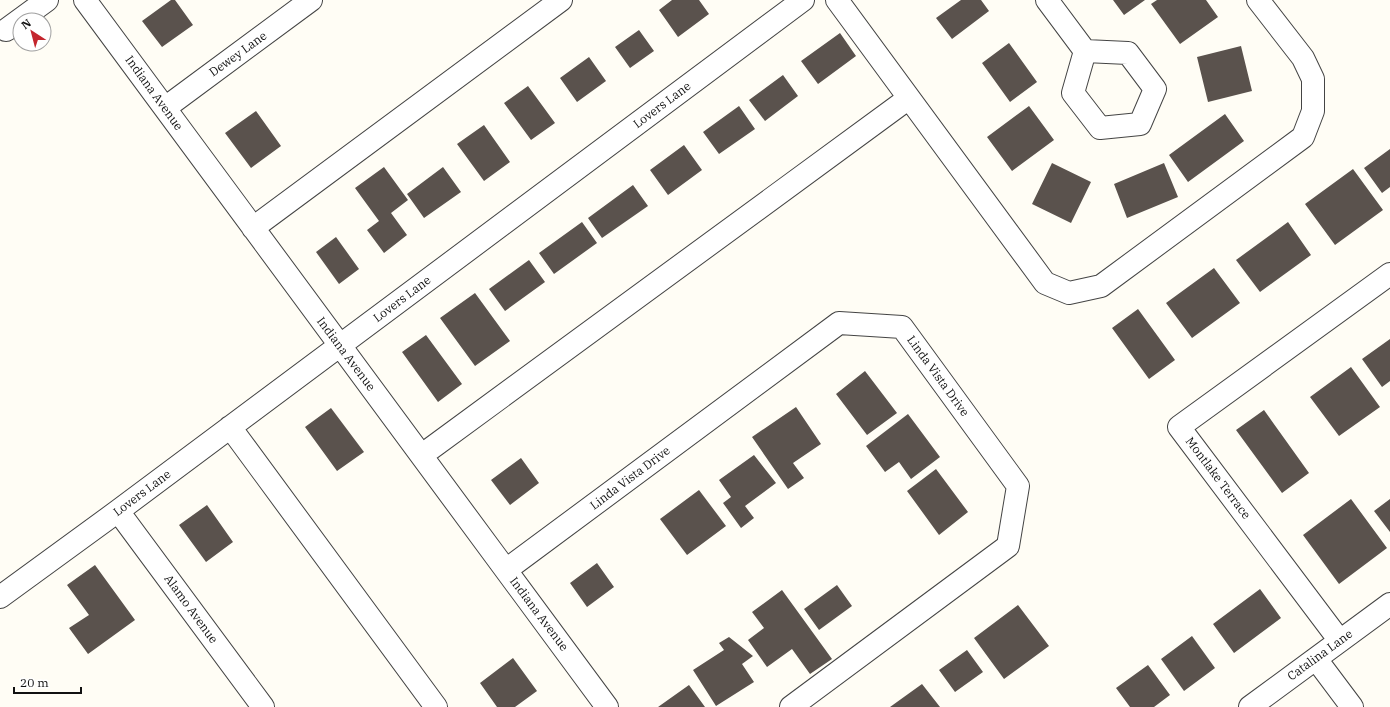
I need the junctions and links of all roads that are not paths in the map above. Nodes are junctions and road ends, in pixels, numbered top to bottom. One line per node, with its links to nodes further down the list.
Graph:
1 (47, 0): 9 (street)
2 (85, 0): 12 (street, Indiana Avenue)
3 (311, 0): 12 (street, Dewey Lane)
4 (561, 0): 13 (street)
5 (803, 0): 15 (street, Lovers Lane)
6 (837, 0): 11 (street)
7 (1048, 0): 10 (street)
8 (1258, 0): 11 (street)
9 (6, 30)
10 (1085, 51)
11 (909, 98): 17 (street)
12 (165, 108): 13 (street, Indiana Avenue)
13 (253, 228): 15 (street, Indiana Avenue)
14 (1390, 274): 22 (street, Montlake Terrace)
15 (340, 345): 16 (street, Lovers Lane); 17 (street, Indiana Avenue)
16 (230, 428): 18 (street, Lovers Lane); 25 (street)
17 (422, 455): 19 (street, Indiana Avenue)
18 (118, 511): 20 (street, Lovers Lane); 24 (street, Alamo Avenue)
19 (506, 570): 26 (street, Indiana Avenue); 27 (street, Linda Vista Drive)
20 (0, 597)
21 (1390, 604): 22 (street, Catalina Lane)
22 (1340, 641): 23 (street, Catalina Lane)
23 (1316, 659): 28 (street, Catalina Lane); 29 (street)
24 (263, 707)
25 (436, 707)
26 (608, 707)
27 (791, 707)
28 (1250, 707)
29 (1352, 707)

